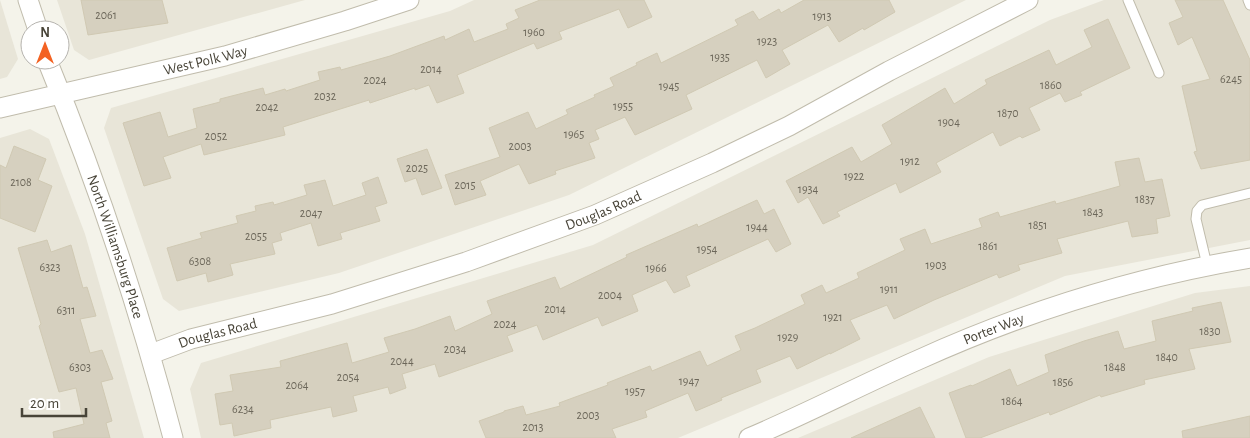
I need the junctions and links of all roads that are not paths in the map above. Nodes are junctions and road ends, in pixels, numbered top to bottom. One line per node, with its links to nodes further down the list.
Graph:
1 (28, 0): 7 (street)
2 (409, 0): 10 (street, West Polk Way)
3 (1028, 0): 15 (street, Douglas Road)
4 (1128, 0): 9 (lane)
5 (1248, 0): 6 (lane)
6 (1250, 5)
7 (35, 20)
8 (51, 70): 10 (street, North Williamsburg Place)
9 (1159, 73)
10 (61, 93): 11 (street, West Polk Way); 15 (street, North Williamsburg Place)
11 (0, 108)
12 (1250, 194): 14 (lane)
13 (1250, 258): 14 (street, Porter Way)
14 (1207, 265): 17 (street, Porter Way)
15 (151, 354): 16 (street, North Williamsburg Place)
16 (173, 438)
17 (749, 438)

